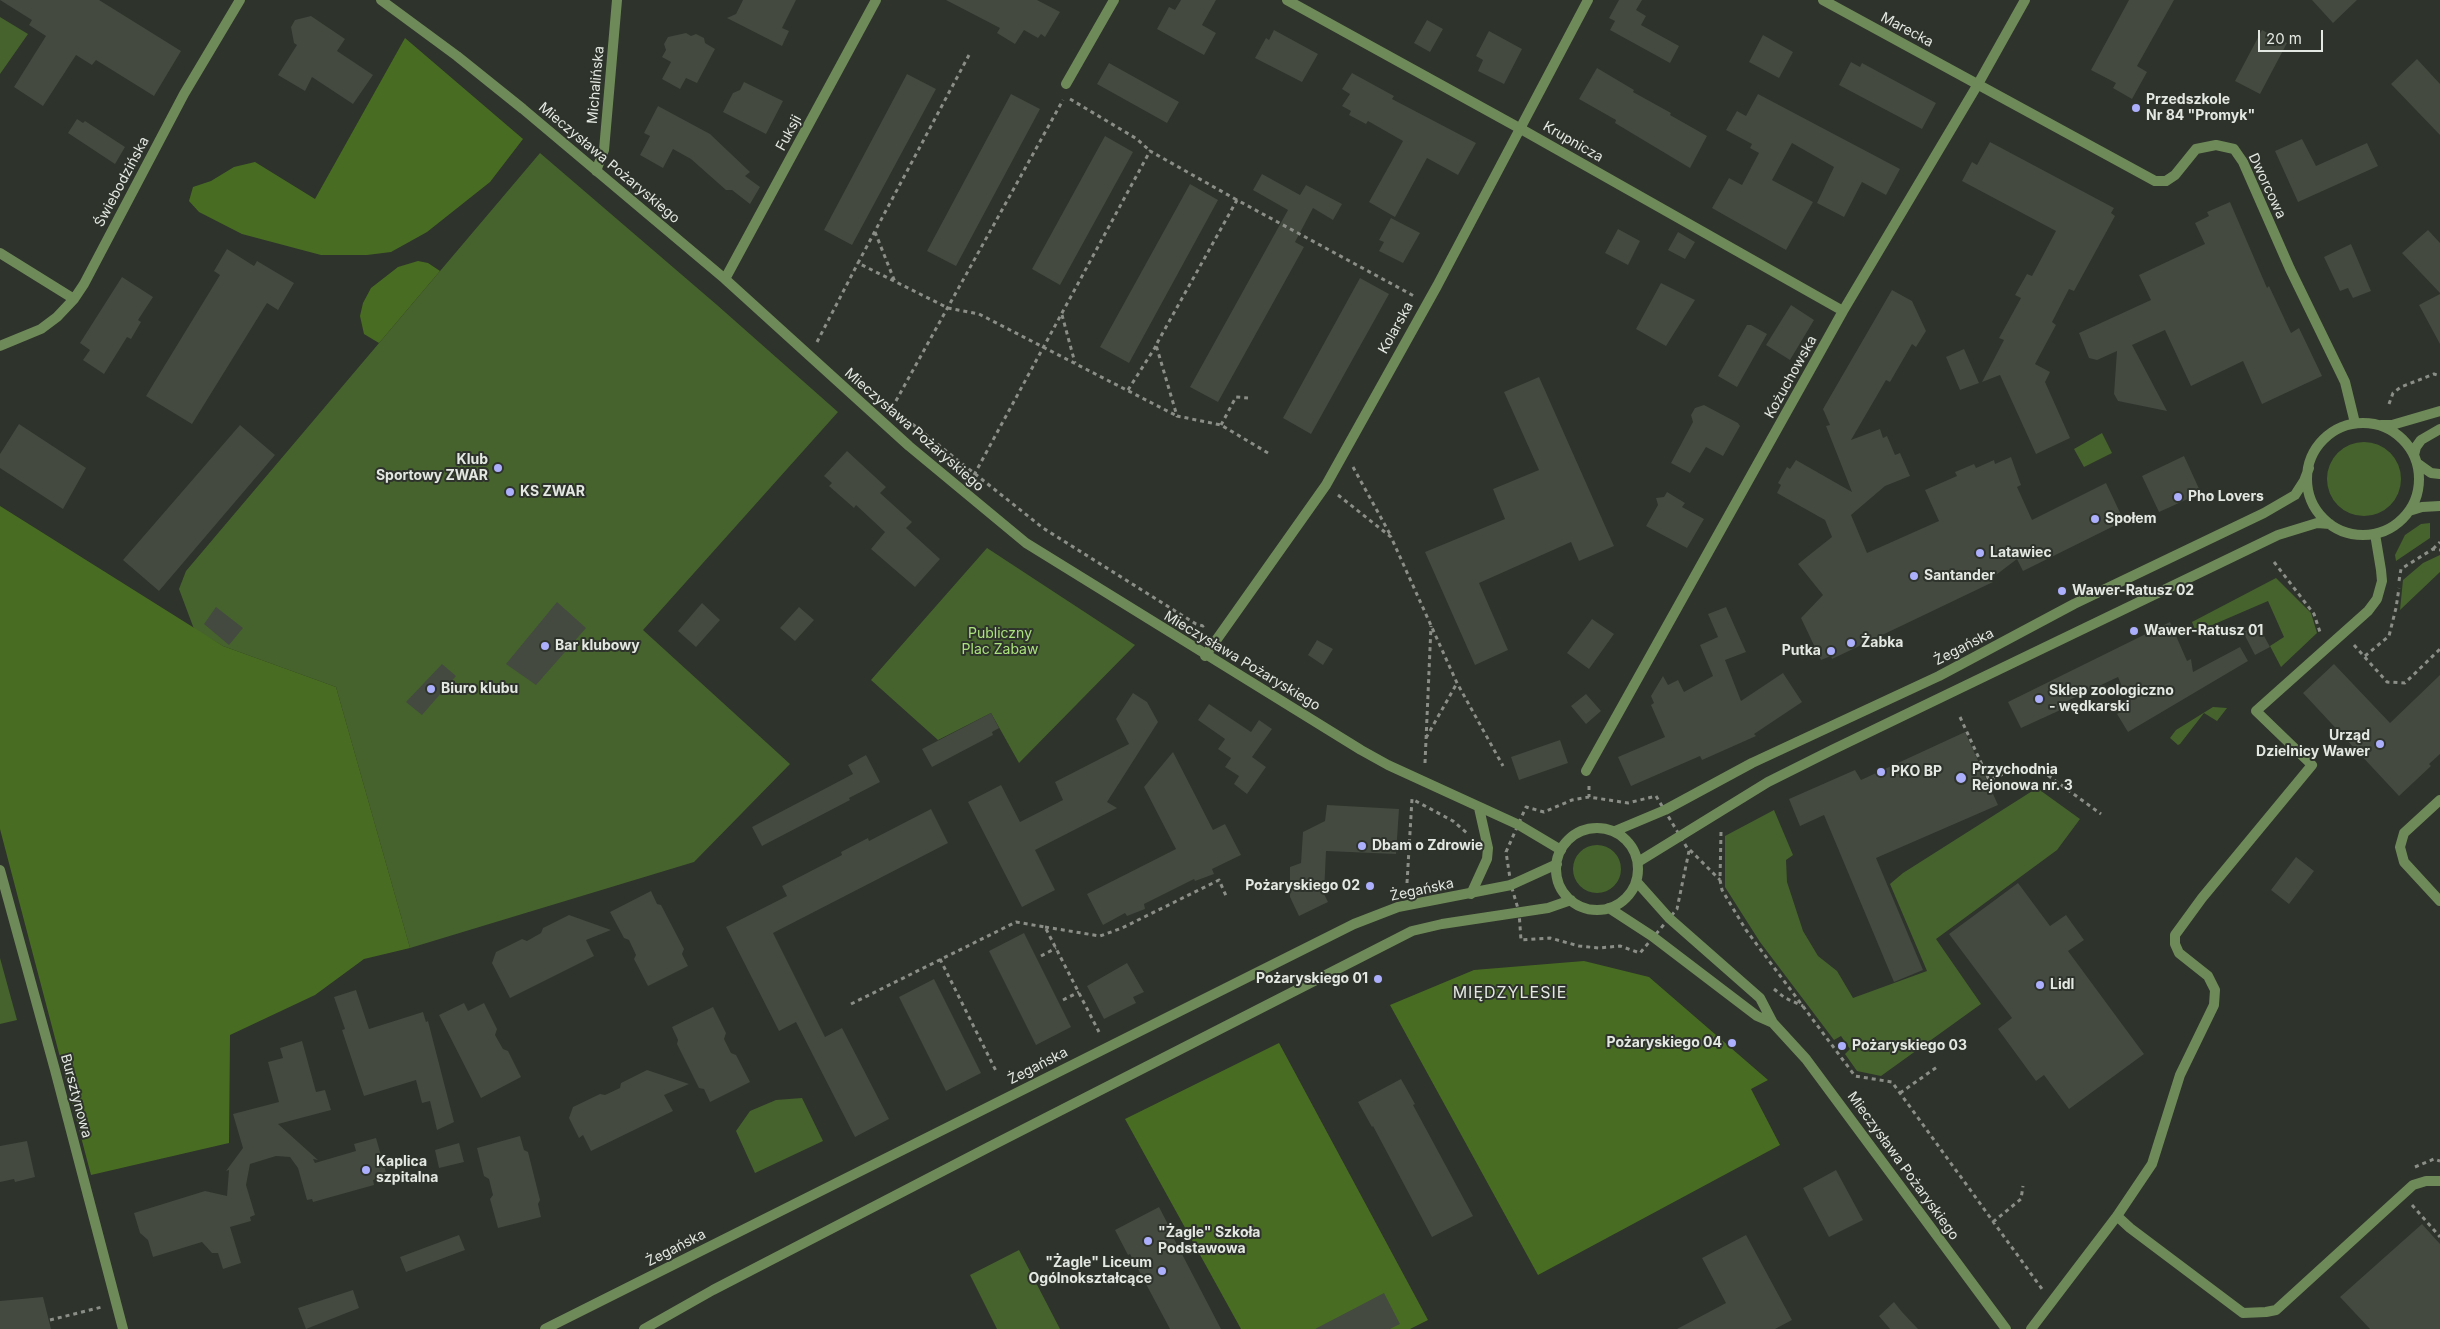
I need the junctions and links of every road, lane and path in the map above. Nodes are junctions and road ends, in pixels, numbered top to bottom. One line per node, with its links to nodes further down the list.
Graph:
1 (240, 0): 25 (street, Świebodzińska)
2 (381, 0): 17 (street, Mieczysława Pożaryskiego)
3 (616, 0): 17 (street, Michalińska)
4 (876, 0): 22 (street, Fuksji)
5 (1114, 0): 11 (street)
6 (1288, 0): 15 (street, Krupnicza)
7 (1588, 0): 15 (street, Kolarska)
8 (1823, 0): 12 (street, Marecka)
9 (2025, 0): 12 (street, Kożuchowska)
10 (969, 55): 19 (path)
11 (1066, 84)
12 (1978, 84): 29 (street, Kożuchowska); 44 (street, Dworcowa)
13 (1060, 94): 14 (path)
14 (1065, 97): 16 (path); 28 (path)
15 (1521, 129): 26 (street, Kolarska); 29 (street, Krupnicza)
16 (1150, 151): 18 (path); 30 (path)
17 (596, 171): 22 (street, Mieczysława Pożaryskiego)
18 (1237, 200): 24 (path); 32 (path)
19 (875, 232): 21 (path); 23 (path)
20 (0, 253): 25 (street)
21 (858, 263): 23 (path); 31 (path)
22 (725, 279): 65 (street, Mieczysława Pożaryskiego)
23 (895, 282): 28 (path)
24 (1416, 296): 26 (path); 27 (path)
25 (74, 299): 33 (street, Świebodzińska)
26 (1426, 302): 48 (street, Kolarska)
27 (1411, 305)
28 (948, 308): 34 (path); 41 (path)
29 (1843, 311): 76 (street, Kożuchowska)
30 (1062, 315): 34 (path); 35 (path)
31 (810, 337)
32 (1156, 345): 37 (path); 43 (path)
33 (0, 346)
34 (1043, 347): 35 (path); 53 (path)
35 (1075, 363): 37 (path)
36 (2440, 376): 40 (path)
37 (1128, 390): 43 (path)
38 (1248, 398): 45 (path)
39 (885, 402): 41 (path)
40 (2389, 404)
41 (892, 408): 53 (path)
42 (2440, 411): 46 (street)
43 (1177, 416): 45 (path)
44 (2355, 423): 46 (street); 51 (street)
45 (1221, 425): 49 (path)
46 (2381, 425): 50 (street)
47 (2440, 429): 50 (street)
48 (1344, 451): 54 (street, Kolarska); 59 (path)
49 (1268, 453)
50 (2416, 459): 52 (street); 56 (street)
51 (2309, 468): 57 (street); 83 (street, Żegańska)
52 (2440, 474)
53 (974, 475): 63 (path)
54 (1326, 485): 59 (path); 65 (street, Kolarska)
55 (2440, 506): 56 (street)
56 (2409, 511): 58 (street)
57 (2330, 524): 58 (street); 88 (street)
58 (2375, 534): 122 (street)
59 (1391, 537): 64 (path)
60 (2440, 542): 61 (path)
61 (2433, 549): 62 (path); 66 (path)
62 (2440, 550)
63 (1212, 617)
64 (1431, 625): 67 (path); 69 (path)
65 (1205, 656): 82 (street, Mieczysława Pożaryskiego)
66 (2365, 656)
67 (1457, 683): 69 (path); 72 (path)
68 (1960, 717): 73 (path)
69 (1426, 738): 71 (path)
70 (1416, 759): 71 (path)
71 (1425, 763): 75 (path)
72 (1503, 766)
73 (2023, 766)
74 (2035, 766): 84 (path)
75 (1433, 767)
76 (1586, 770)
77 (1590, 791): 78 (path)
78 (1589, 797): 81 (path); 83 (path)
79 (2440, 800): 102 (street)
80 (1519, 805): 81 (path)
81 (1526, 807): 85 (path)
82 (1479, 808): 85 (street, Mieczysława Pożaryskiego); 99 (street)
83 (1665, 810): 86 (street, Żegańska); 88 (path)
84 (2102, 814)
85 (1519, 825): 90 (street, Mieczysława Pożaryskiego); 98 (path)
86 (1615, 832): 90 (street); 92 (street)
87 (1721, 832): 95 (path)
88 (1681, 836): 91 (path); 92 (street)
89 (1469, 837): 97 (path)
90 (1561, 850): 93 (street)
91 (1689, 851): 95 (path); 105 (path)
92 (1638, 862): 96 (street)
93 (1557, 864): 98 (street, Żegańska); 101 (street)
94 (0, 870): 128 (street, Bursztynowa)
95 (1720, 880): 118 (path)
96 (1636, 882): 103 (street); 105 (street, Mieczysława Pożaryskiego)
97 (1407, 883)
98 (1511, 885): 99 (street, Żegańska); 104 (path)
99 (1471, 894): 129 (street, Żegańska)
100 (1227, 898): 106 (path)
101 (1570, 900): 103 (street); 104 (street)
102 (2440, 901)
103 (1609, 908): 107 (street, Mieczysława Pożaryskiego)
104 (1518, 912): 107 (path); 130 (street)
105 (1669, 918): 107 (path); 114 (street, Mieczysława Pożaryskiego)
106 (1045, 927): 108 (path); 110 (path)
107 (1652, 936): 114 (street, Mieczysława Pożaryskiego)
108 (1056, 948): 109 (path); 111 (path)
109 (1041, 956)
110 (940, 959): 113 (path); 117 (path)
111 (1079, 992): 112 (path); 115 (path)
112 (1063, 1000)
113 (850, 1004)
114 (1773, 1023): 131 (street, Mieczysława Pożaryskiego)
115 (1099, 1032)
116 (1937, 1067): 118 (path)
117 (997, 1073)
118 (1900, 1093): 123 (path)
119 (2440, 1181): 122 (street)
120 (2023, 1186): 123 (path)
121 (2412, 1205): 124 (path)
122 (2117, 1216): 125 (street)
123 (1993, 1222): 125 (path)
124 (2440, 1236)
125 (2052, 1302): 132 (street)
126 (105, 1307): 127 (path)
127 (50, 1320)
128 (122, 1329)
129 (545, 1329)
130 (644, 1329)
131 (2006, 1329)
132 (2031, 1329)

